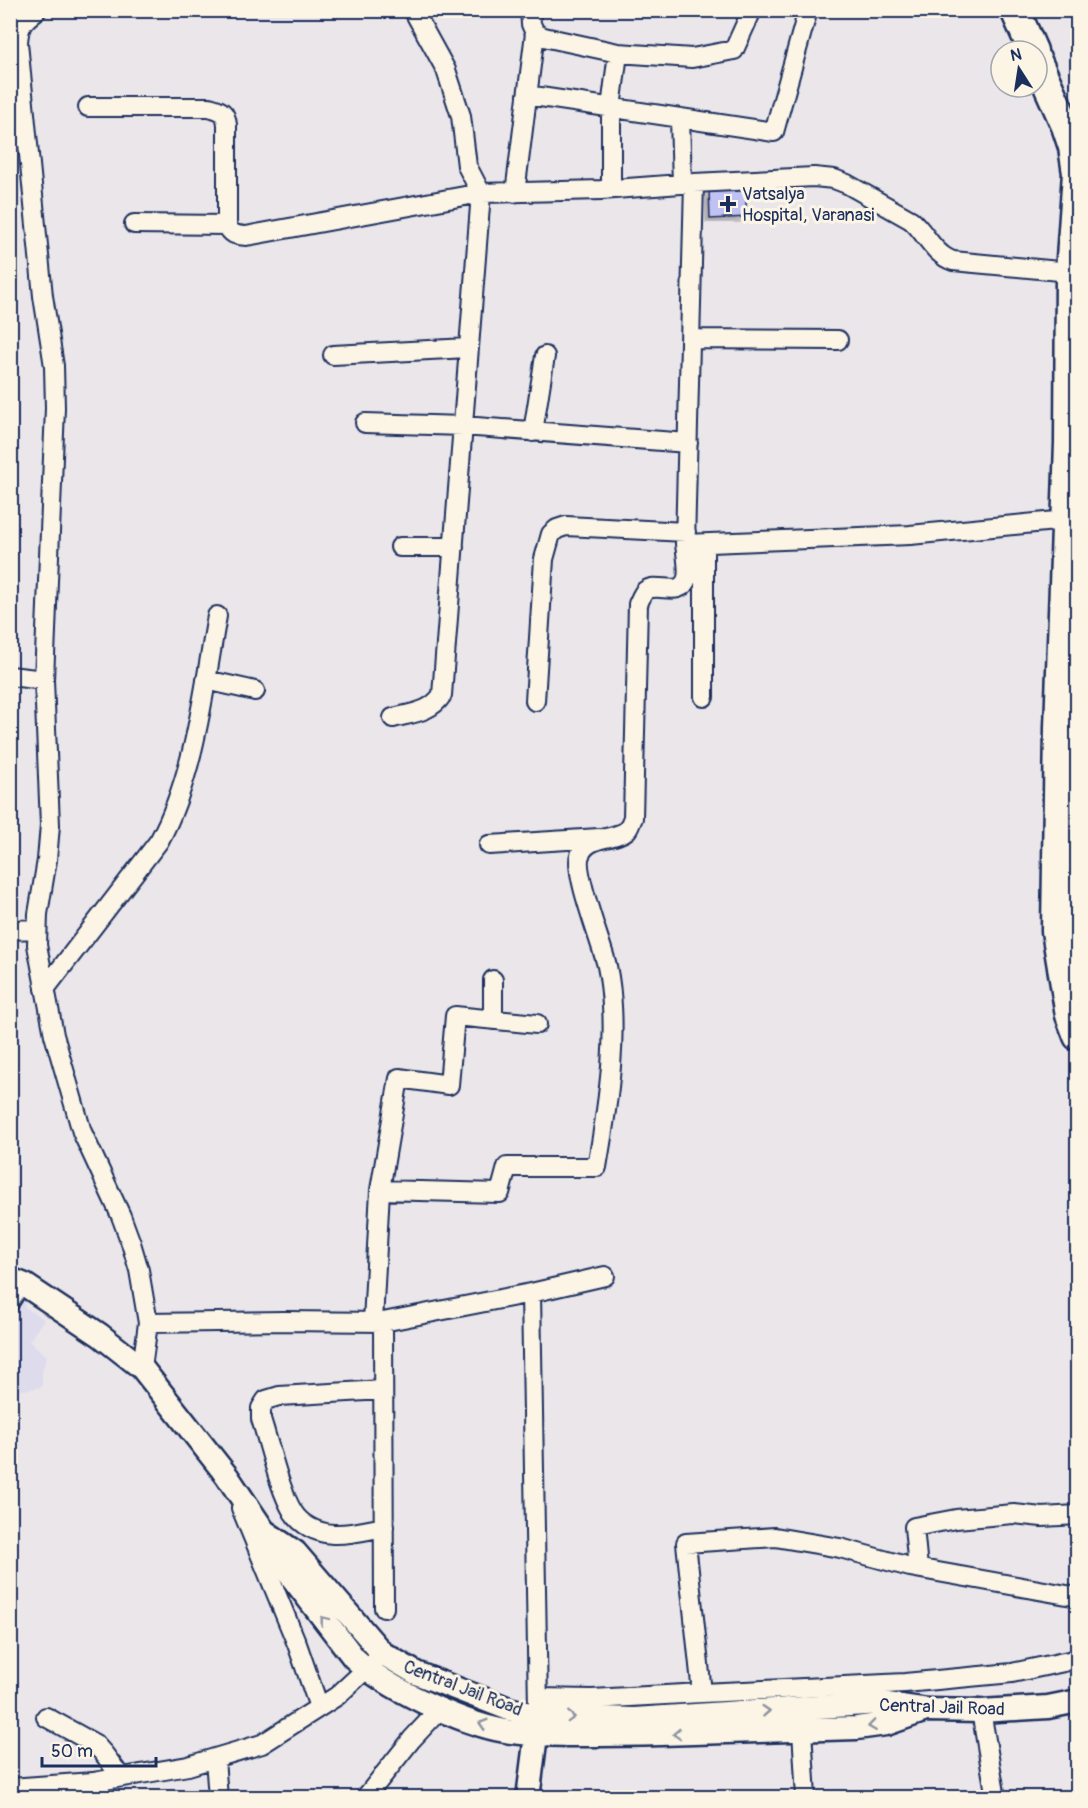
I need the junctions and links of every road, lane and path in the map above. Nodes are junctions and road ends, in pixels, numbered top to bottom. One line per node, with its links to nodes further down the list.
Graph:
1 (37, 10): 40 (street)
2 (413, 10): 19 (street)
3 (530, 10): 7 (street)
4 (752, 10): 9 (street)
5 (808, 10): 14 (street)
6 (1015, 10): 8 (main road)
7 (535, 33): 9 (street); 11 (street)
8 (1028, 39)
9 (618, 53): 13 (street)
10 (1049, 88): 15 (main road)
11 (527, 95): 13 (street); 18 (street)
12 (88, 107): 21 (street)
13 (611, 108): 14 (street); 17 (street)
14 (680, 118): 16 (street)
15 (1077, 172): 22 (main road)
16 (688, 183): 17 (street); 23 (street); 24 (street)
17 (611, 189): 18 (street)
18 (515, 193): 19 (street)
19 (481, 194): 21 (street); 26 (street)
20 (134, 224): 21 (street)
21 (227, 225)
22 (1075, 237): 23 (main road)
23 (1073, 283): 29 (main road)
24 (690, 339): 25 (street); 33 (street)
25 (838, 340)
26 (468, 348): 27 (street); 31 (street)
27 (333, 355)
28 (545, 356): 32 (street)
29 (1073, 400): 34 (main road)
30 (365, 423): 31 (street)
31 (463, 426): 32 (street); 37 (street)
32 (534, 432): 33 (street)
33 (688, 443): 35 (street)
34 (1066, 520): 35 (street); 46 (main road)
35 (692, 540): 43 (street); 44 (street); 48 (street)
36 (400, 547): 37 (street)
37 (454, 548): 45 (street)
38 (217, 616): 41 (street)
39 (10, 676): 40 (street)
40 (44, 680): 51 (street)
41 (206, 680): 42 (street); 55 (street)
42 (255, 691)
43 (704, 697)
44 (535, 701)
45 (393, 718)
46 (1059, 727): 47 (street); 53 (main road)
47 (1077, 752)
48 (599, 838): 49 (street); 59 (street)
49 (489, 845)
50 (1077, 886): 53 (street)
51 (37, 929): 52 (street); 55 (street)
52 (10, 930)
53 (1056, 931): 58 (main road)
54 (494, 980): 56 (street)
55 (45, 989): 65 (street)
56 (493, 1020): 57 (street); 59 (street)
57 (537, 1024)
58 (1077, 1036)
59 (380, 1190): 64 (street)
60 (604, 1276): 62 (street)
61 (16, 1281): 63 (lane); 66 (street, Central Jail Road)
62 (531, 1293): 64 (street); 84 (street)
63 (10, 1309)
64 (378, 1322): 65 (street); 67 (street)
65 (148, 1323): 66 (street)
66 (142, 1368): 68 (street, Central Jail Road)
67 (383, 1390): 70 (street); 70 (street)
68 (227, 1476): 71 (street, Central Jail Road); 80 (street)
69 (1077, 1515): 72 (street)
70 (384, 1527): 74 (street)
71 (264, 1531): 75 (street, Central Jail Road); 77 (street, one-way to 71)
72 (918, 1568): 73 (street); 78 (street)
73 (1077, 1597)
74 (384, 1608)
75 (382, 1653): 77 (street); 84 (street, Central Jail Road)
76 (1077, 1659): 78 (street)
77 (366, 1670): 80 (street); 81 (street)
78 (702, 1693): 84 (street)
79 (1077, 1701): 83 (street, Central Jail Road)
80 (319, 1707): 87 (street)
81 (440, 1709): 84 (street, one-way to 81); 92 (street)
82 (928, 1710): 83 (street, Central Jail Road); 84 (street, Central Jail Road, one-way to 82); 86 (street, one-way to 86)
83 (981, 1711): 95 (street)
84 (538, 1716): 86 (street, one-way to 84); 93 (street)
85 (46, 1717): 88 (street)
86 (801, 1730): 94 (street)
87 (215, 1759): 88 (street); 91 (street)
88 (121, 1777): 90 (street)
89 (10, 1788): 90 (street)
90 (61, 1791)
91 (218, 1797)
92 (365, 1797)
93 (528, 1797)
94 (806, 1797)
95 (996, 1797)

